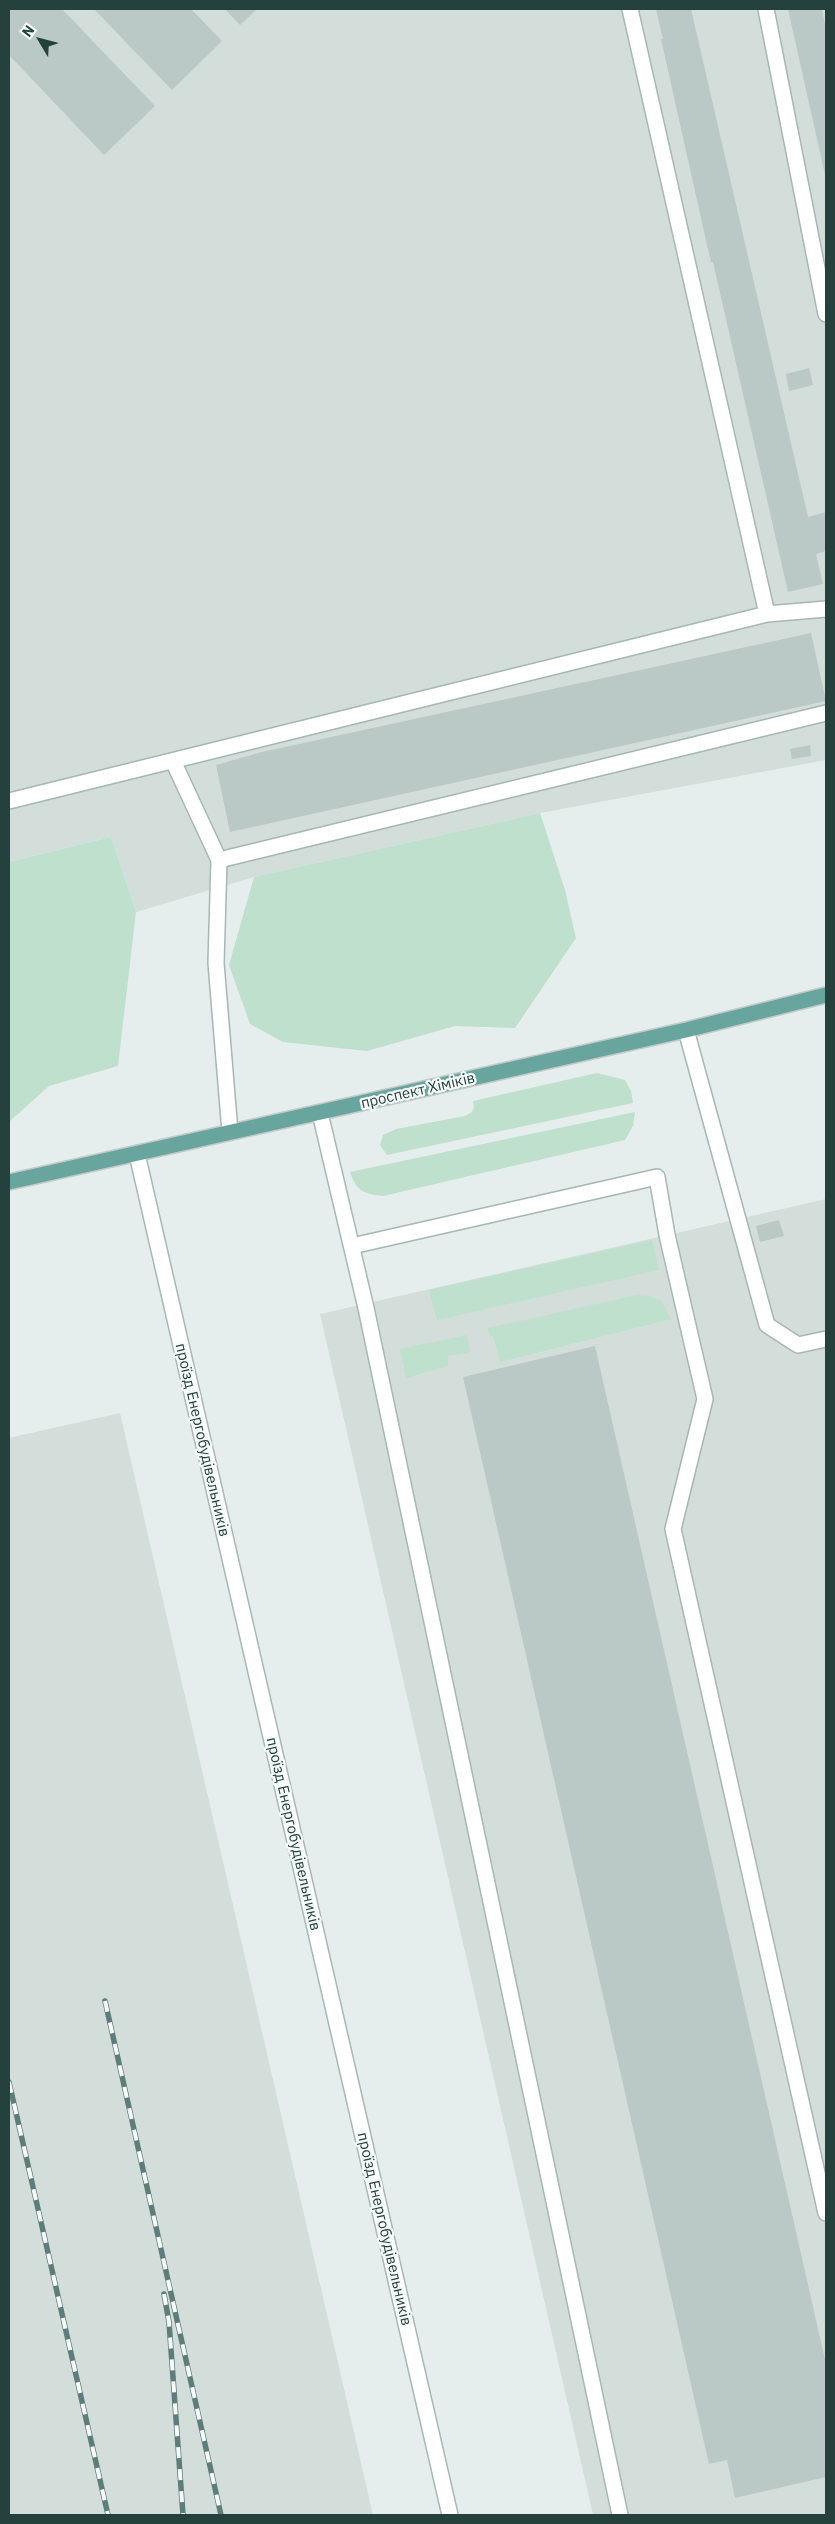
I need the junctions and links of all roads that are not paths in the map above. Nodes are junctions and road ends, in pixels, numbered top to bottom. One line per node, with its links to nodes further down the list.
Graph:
1 (630, 9): 5 (street)
2 (766, 9): 3 (street)
3 (826, 314)
4 (826, 609): 5 (street)
5 (767, 614): 7 (street)
6 (826, 713): 9 (street)
7 (173, 761): 8 (street); 9 (street)
8 (9, 801)
9 (219, 860): 13 (street)
10 (826, 994): 11 (main road, проспект Хіміків)
11 (686, 1030): 12 (main road, проспект Хіміків); 17 (street)
12 (320, 1113): 13 (main road, проспект Хіміків); 16 (street)
13 (230, 1132): 14 (main road, проспект Хіміків)
14 (137, 1154): 15 (main road, проспект Хіміків); 19 (street, проїзд Енергобудівельників)
15 (9, 1182)
16 (352, 1246): 18 (street); 20 (street)
17 (826, 1339)
18 (826, 2213)
19 (450, 2515)
20 (620, 2515)

